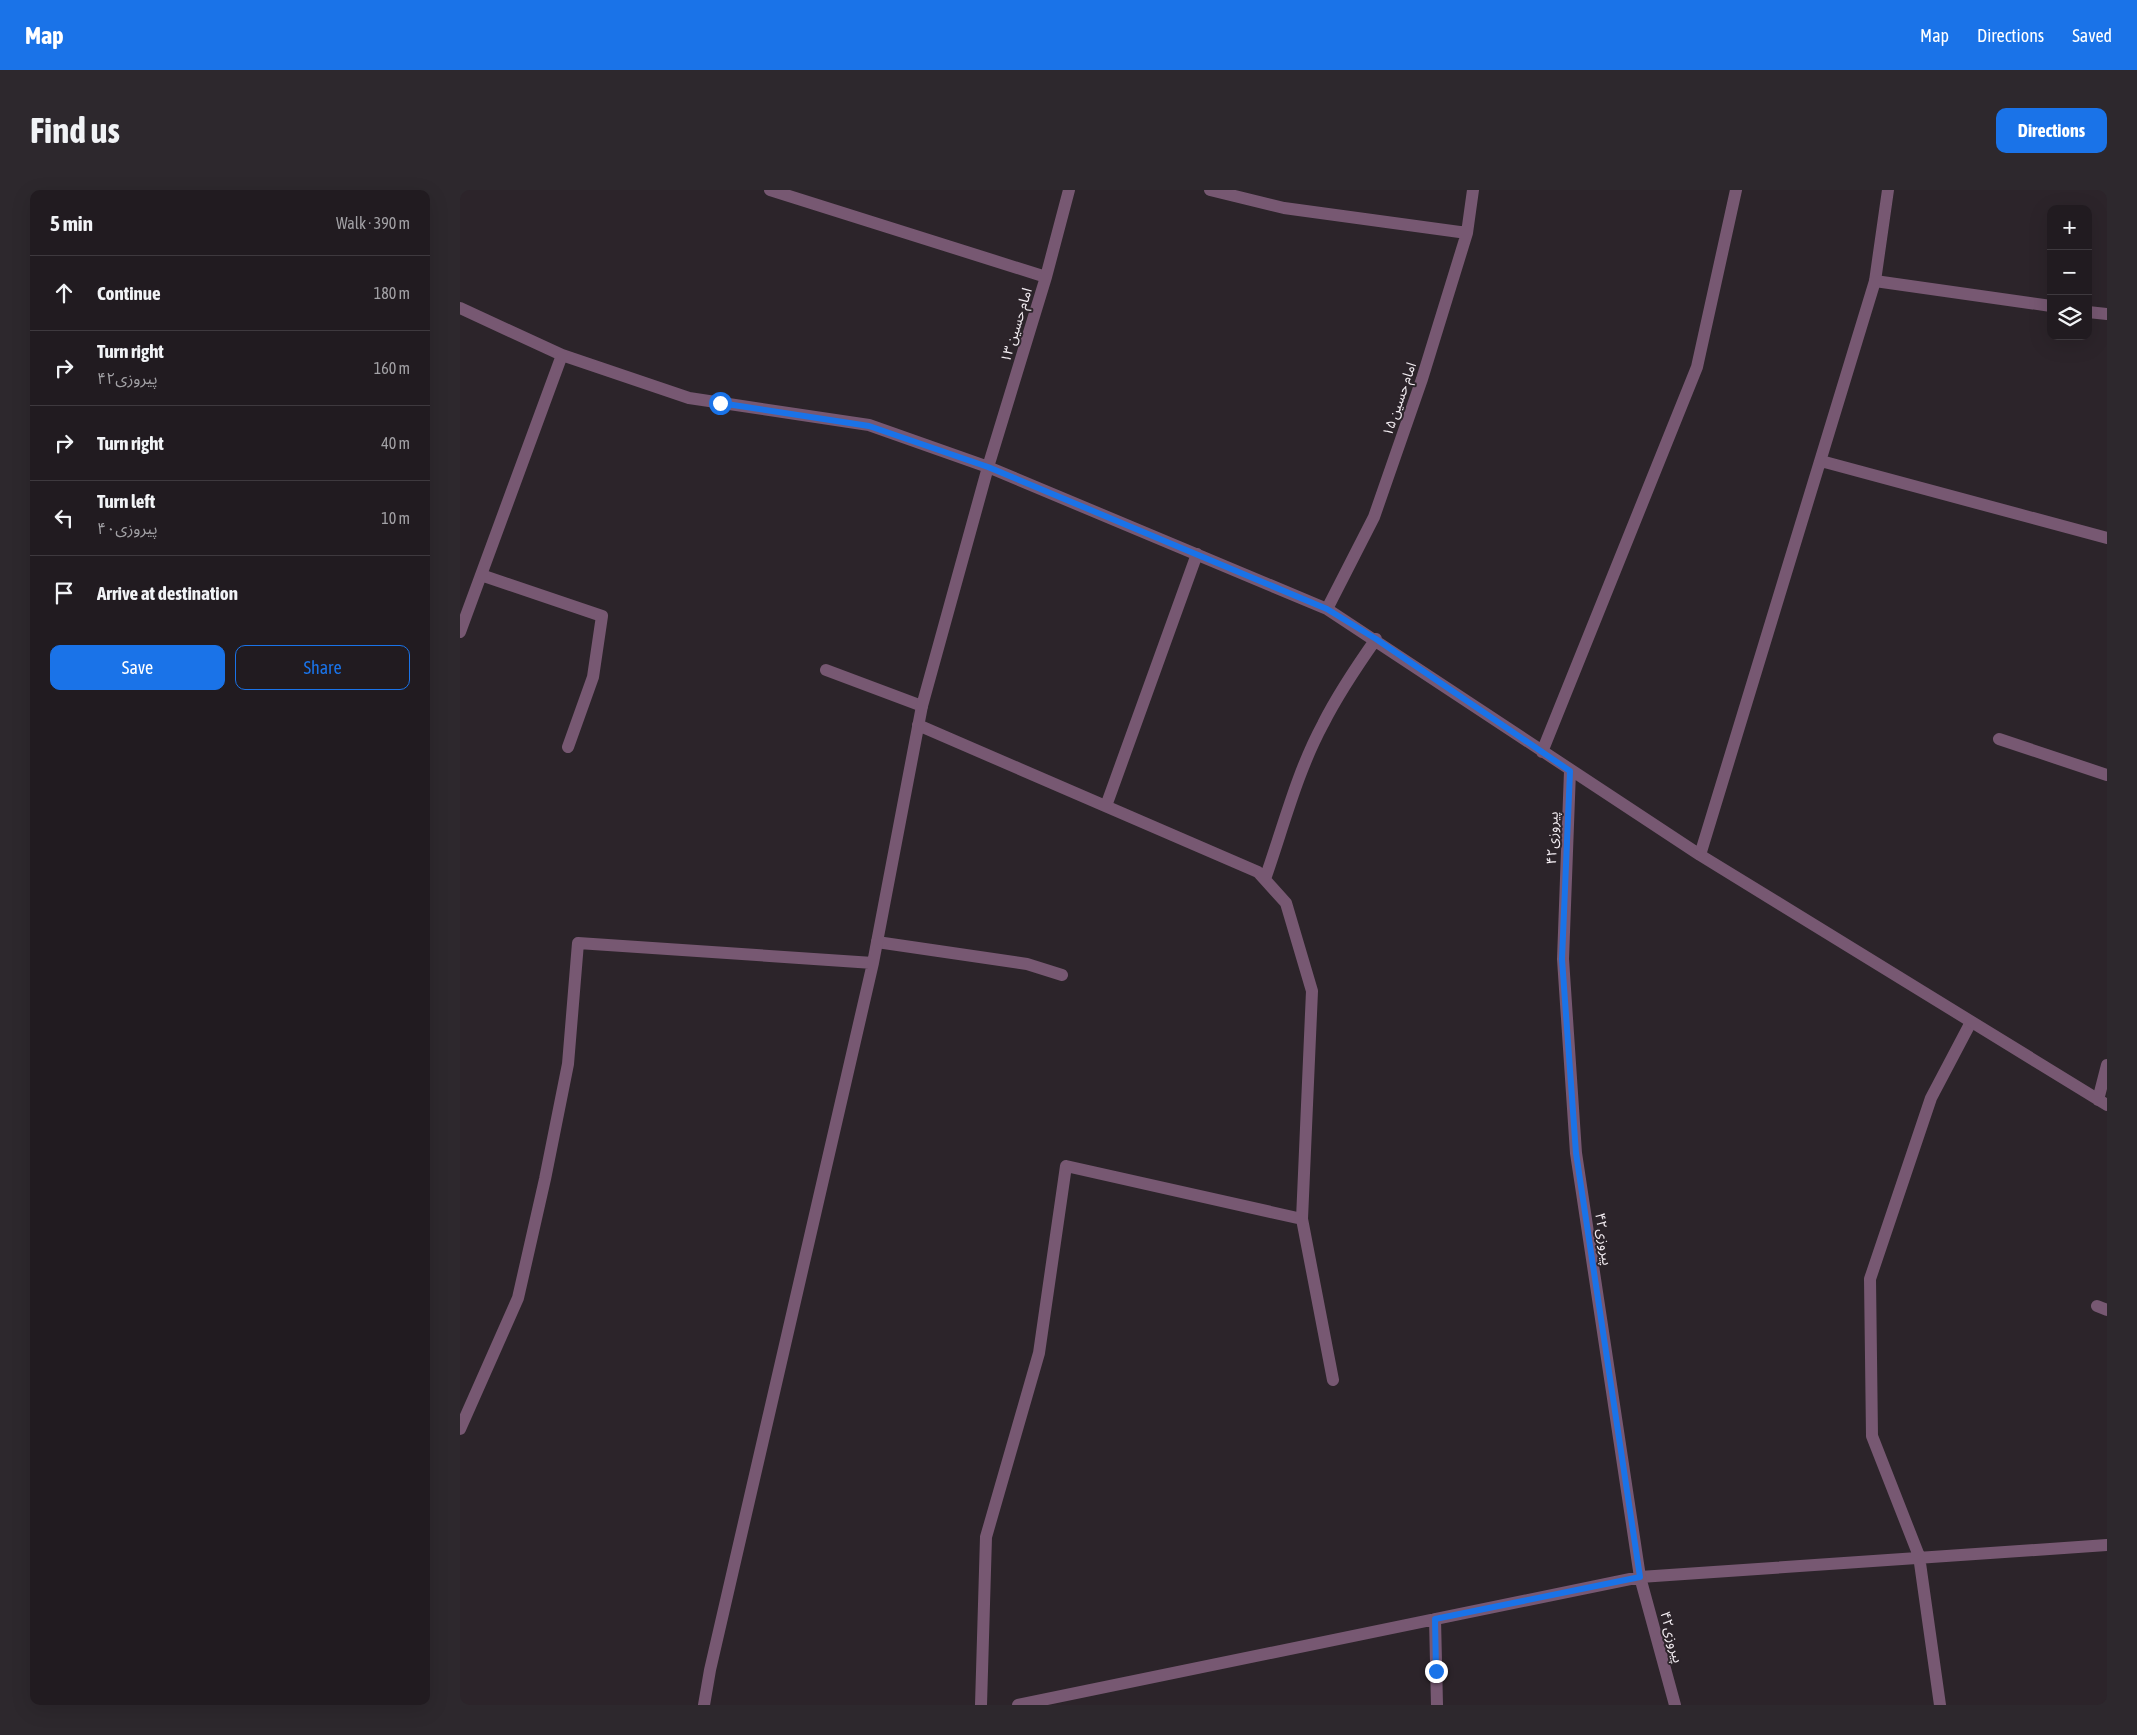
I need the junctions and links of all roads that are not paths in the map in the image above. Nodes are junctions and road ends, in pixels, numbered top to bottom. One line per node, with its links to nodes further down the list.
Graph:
1 (770, 190): 8 (street)
2 (1069, 190): 8 (street, امام حسین ۱۳)
3 (1210, 190): 7 (street)
4 (1472, 190): 7 (street, امام حسین ۱۵)
5 (1736, 190): 28 (street)
6 (1888, 190): 9 (street)
7 (1467, 233): 20 (street, امام حسین ۱۵)
8 (1046, 277): 16 (street, امام حسین ۱۳)
9 (1875, 281): 10 (street); 15 (street)
10 (2047, 305)
11 (460, 308): 14 (street)
12 (2092, 312): 13 (street)
13 (2107, 314)
14 (562, 355): 16 (street); 19 (street)
15 (1821, 461): 17 (street); 32 (street)
16 (988, 467): 18 (street); 24 (street, امام حسین ۱۳)
17 (2107, 538)
18 (1197, 554): 20 (street); 31 (street)
19 (481, 575): 21 (street); 27 (street)
20 (1327, 609): 22 (street)
21 (460, 632)
22 (1376, 639): 28 (street); 33 (street)
23 (826, 670): 24 (street)
24 (922, 706): 25 (street, امام حسین ۱۳)
25 (918, 725): 31 (street); 34 (street, امام حسین ۱۳)
26 (1999, 739): 30 (street)
27 (568, 747)
28 (1542, 752): 29 (street)
29 (1570, 771): 32 (street); 45 (street, پیروزی۴۲)
30 (2107, 775)
31 (1106, 806): 33 (street)
32 (1700, 855): 37 (street)
33 (1265, 879): 40 (street)
34 (877, 942): 35 (street, امام حسین ۱۳); 36 (street)
35 (873, 963): 42 (street); 47 (street, امام حسین ۱۳)
36 (1062, 974)
37 (1971, 1022): 39 (street); 44 (street)
38 (2107, 1065): 39 (street)
39 (2102, 1102)
40 (1302, 1219): 41 (street); 48 (street)
41 (1333, 1380)
42 (460, 1429)
43 (2107, 1545): 44 (street)
44 (1919, 1556): 45 (street); 52 (street)
45 (1640, 1577): 46 (street); 51 (street, پیروزی۴۲)
46 (1435, 1619): 49 (street); 50 (street)
47 (704, 1705)
48 (981, 1705)
49 (1018, 1705)
50 (1436, 1705)
51 (1675, 1705)
52 (1940, 1705)

